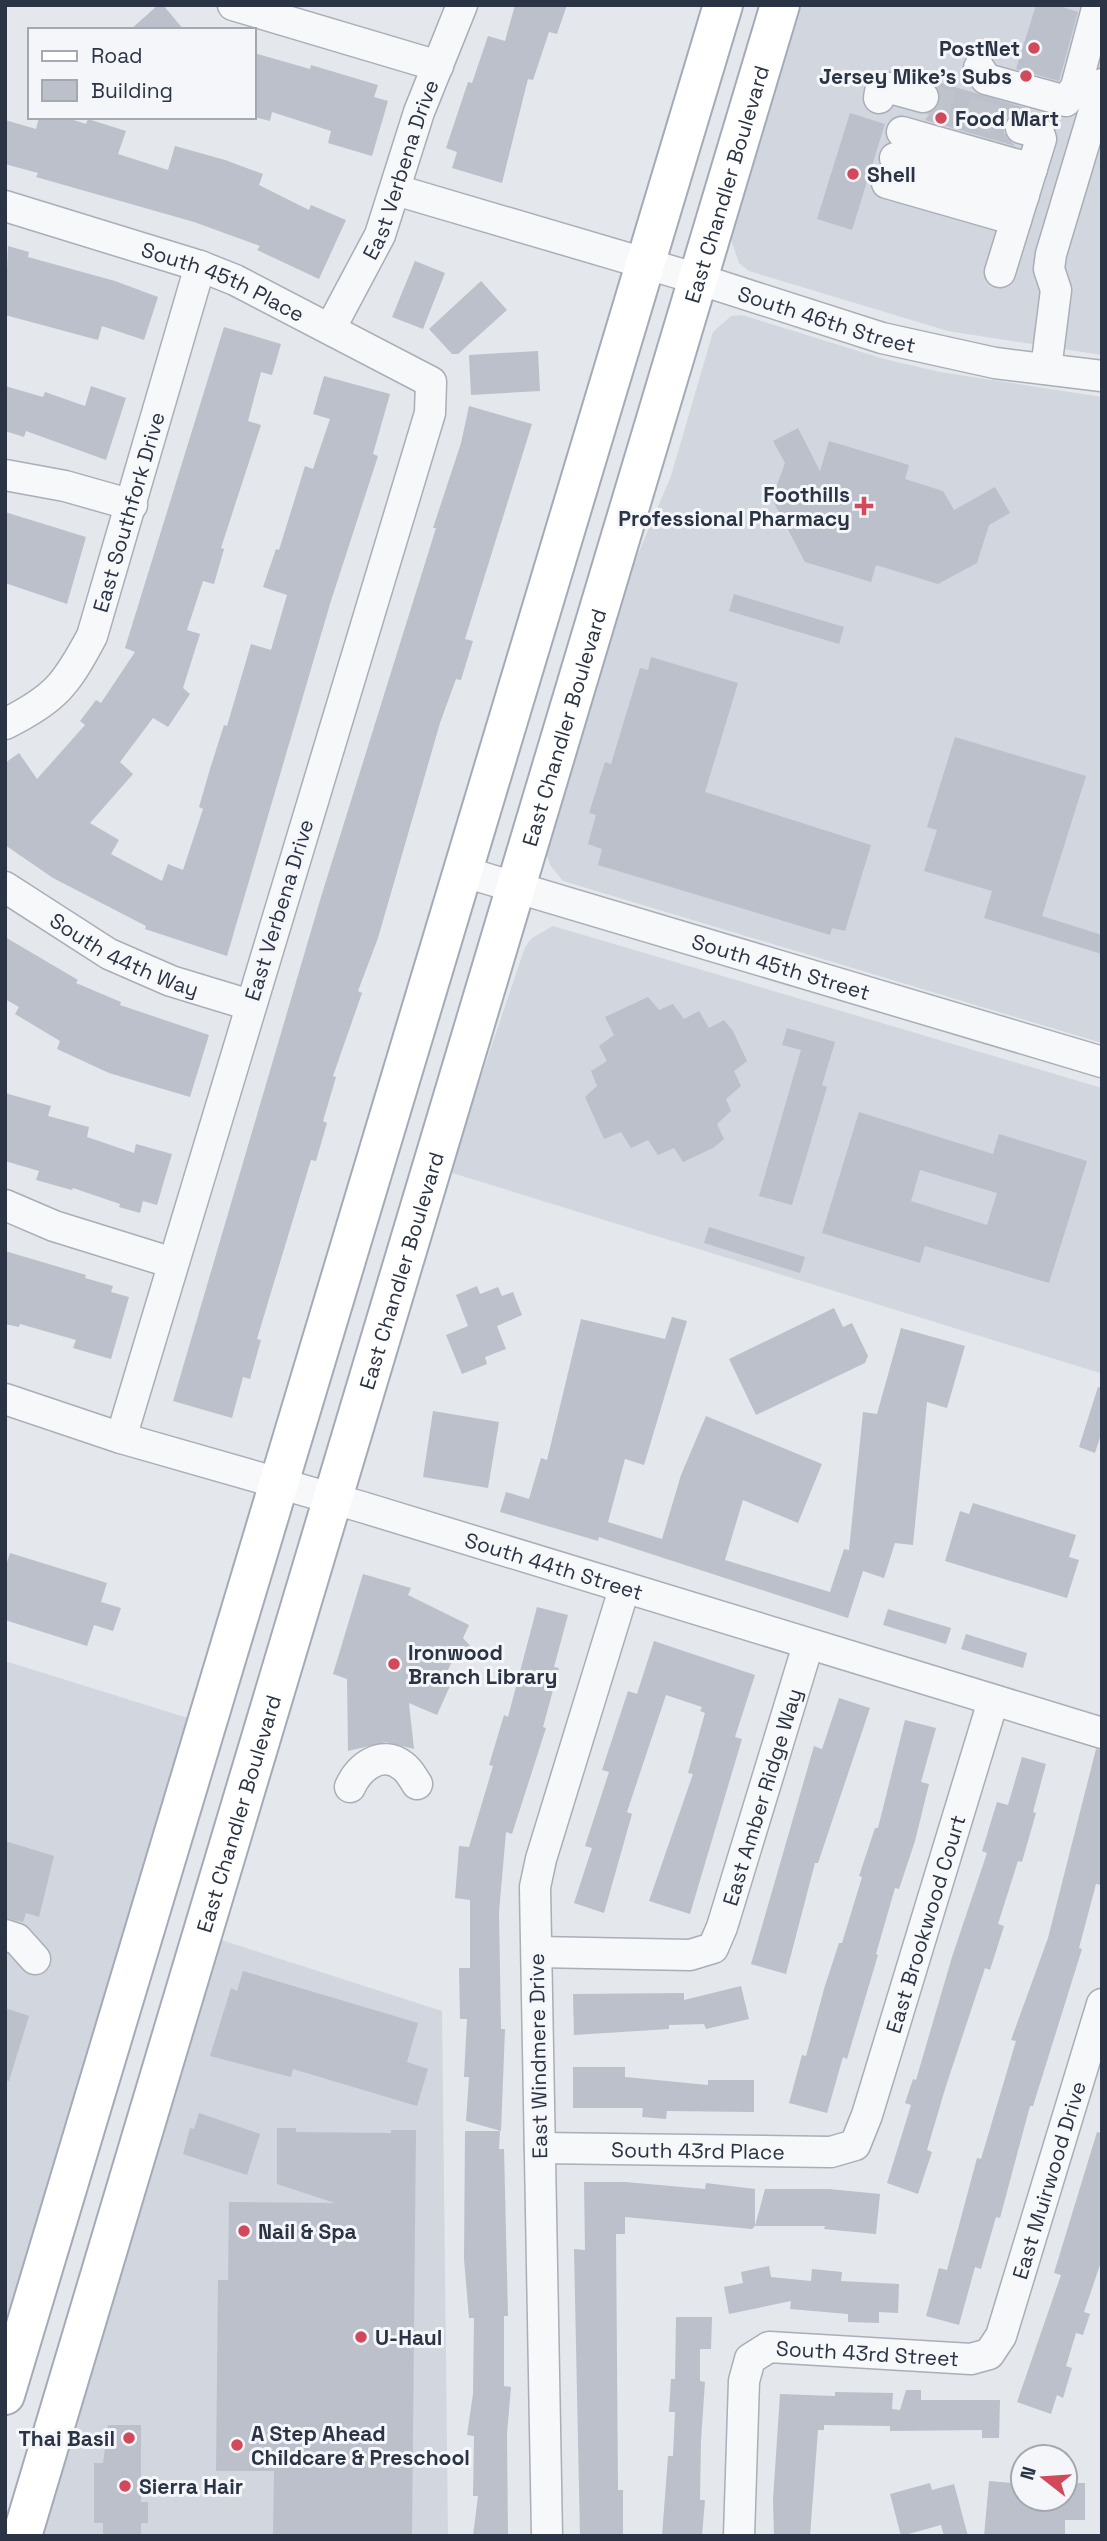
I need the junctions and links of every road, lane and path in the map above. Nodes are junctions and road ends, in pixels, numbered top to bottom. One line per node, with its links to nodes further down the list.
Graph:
1 (233, 5): 6 (street)
2 (462, 5): 6 (street, East Verbena Drive)
3 (723, 5): 15 (main road)
4 (780, 5): 18 (main road, East Chandler Boulevard)
5 (1098, 5): 7 (street)
6 (439, 66): 12 (street, East Verbena Drive)
7 (979, 68)
8 (1102, 84): 20 (street)
9 (923, 97): 10 (street)
10 (879, 98)
11 (1021, 128): 13 (street)
12 (396, 190): 15 (street, South 46th Street); 19 (street, East Verbena Drive)
13 (1024, 195): 13 (street); 17 (street)
14 (5, 206): 16 (street, South 45th Place)
15 (646, 264): 18 (street, South 46th Street); 26 (main road)
16 (201, 266): 19 (street, South 45th Place); 24 (street, East Southfork Drive)
17 (1000, 272)
18 (698, 278): 20 (street, South 46th Street); 27 (main road, East Chandler Boulevard)
19 (330, 329): 22 (street, South 45th Place)
20 (1046, 369): 21 (street, South 46th Street)
21 (1102, 376)
22 (431, 382): 29 (street, East Verbena Drive)
23 (5, 475): 24 (street)
24 (132, 505): 25 (street, East Southfork Drive)
25 (5, 724)
26 (461, 871): 27 (street, South 45th Street); 35 (main road)
27 (515, 886): 30 (street, South 45th Street); 36 (main road, East Chandler Boulevard)
28 (5, 887): 29 (street, South 44th Way)
29 (250, 1005): 32 (street, East Verbena Drive)
30 (1102, 1062)
31 (5, 1205): 32 (street)
32 (173, 1263): 34 (street, East Verbena Drive)
33 (5, 1399): 34 (street, South 44th Street)
34 (121, 1438): 35 (street, South 44th Street)
35 (279, 1483): 36 (street, South 44th Street); 47 (main road)
36 (334, 1499): 37 (street, South 44th Street); 48 (main road, East Chandler Boulevard)
37 (624, 1589): 38 (street, South 44th Street); 44 (street, East Windmere Drive)
38 (808, 1645): 39 (street, South 44th Street); 44 (street, East Amber Ridge Way)
39 (993, 1701): 40 (street, South 44th Street); 49 (street, East Brookwood Court)
40 (1102, 1733)
41 (417, 1784): 42 (street)
42 (350, 1787)
43 (5, 1935): 45 (street)
44 (537, 1952): 50 (street, East Windmere Drive)
45 (35, 1959)
46 (1102, 2004): 51 (street, East Muirwood Drive)
47 (117, 2025): 48 (main road); 52 (main road)
48 (164, 2058): 53 (main road, East Chandler Boulevard)
49 (855, 2145): 50 (street, South 43rd Place)
50 (540, 2148): 54 (street, East Windmere Drive)
51 (989, 2354): 55 (street, South 43rd Street)
52 (5, 2395)
53 (22, 2536)
54 (547, 2536)
55 (739, 2536)

